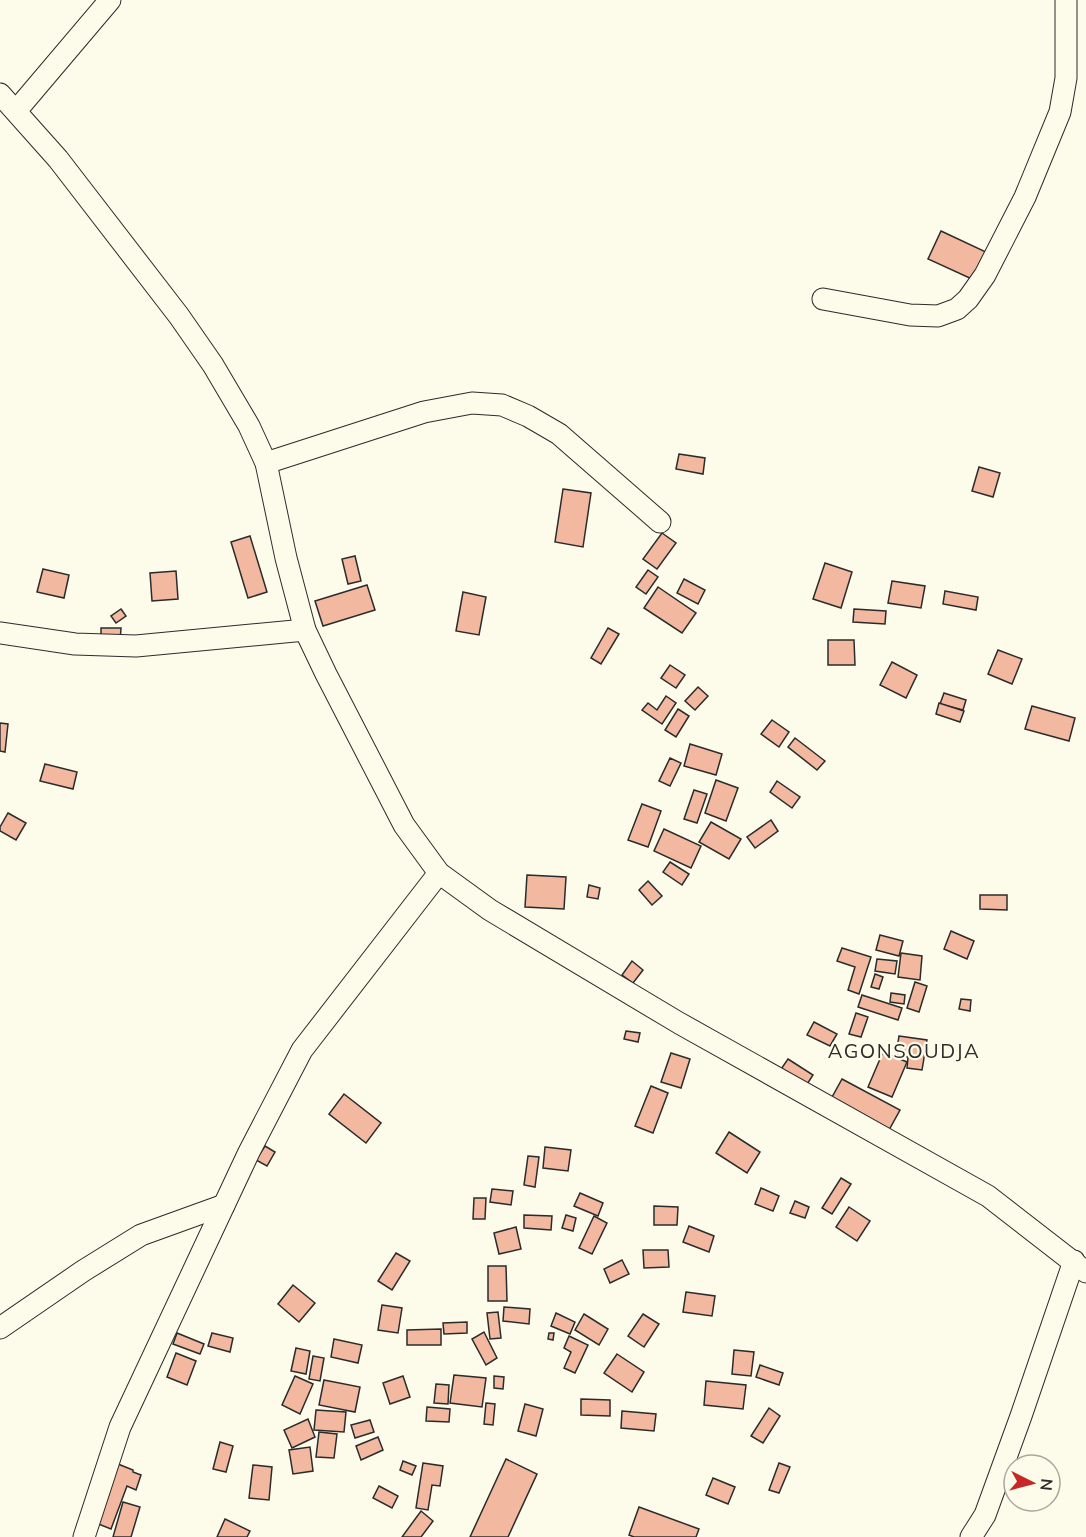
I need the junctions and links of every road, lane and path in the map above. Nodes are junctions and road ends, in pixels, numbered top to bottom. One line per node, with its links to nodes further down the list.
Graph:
1 (110, 0): 4 (street)
2 (1066, 0): 5 (street)
3 (0, 94): 4 (street)
4 (16, 111): 6 (street)
5 (823, 299)
6 (266, 463): 7 (street); 8 (street)
7 (660, 522)
8 (305, 630): 9 (street); 10 (street)
9 (0, 633)
10 (439, 873): 11 (street); 12 (street)
11 (224, 1205): 13 (street); 14 (street)
12 (1080, 1267): 15 (street)
13 (0, 1328)
14 (84, 1537)
15 (971, 1537)

